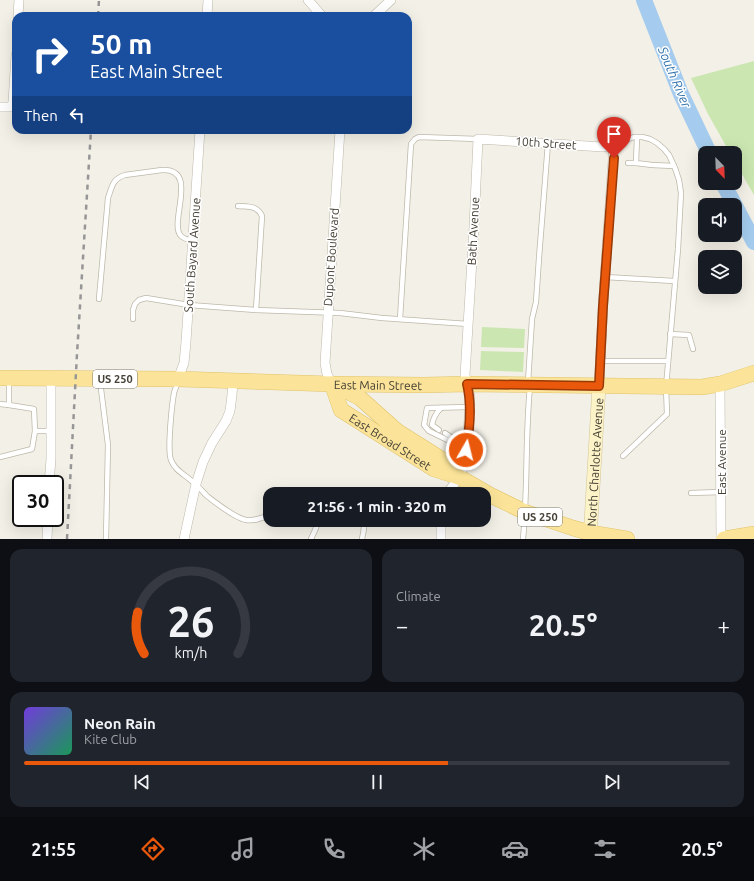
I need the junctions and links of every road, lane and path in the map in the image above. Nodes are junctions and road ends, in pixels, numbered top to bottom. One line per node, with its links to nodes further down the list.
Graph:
1 (19, 0): 5 (street)
2 (208, 0): 6 (street)
3 (308, 0): 7 (street)
4 (390, 0): 8 (street)
5 (18, 12)
6 (207, 12)
7 (318, 12)
8 (378, 12)
9 (12, 105): 10 (street)
10 (0, 107)
11 (615, 125): 17 (street)
12 (200, 134): 22 (street, South Bayard Avenue)
13 (340, 134): 28 (street, Dupont Boulevard)
14 (637, 137): 17 (lane); 19 (lane); 20 (lane)
15 (478, 139): 16 (street, 10th Street); 30 (lane); 31 (street, Bath Avenue)
16 (548, 143): 17 (street, 10th Street); 45 (lane)
17 (614, 145): 23 (street)
18 (628, 162): 19 (lane)
19 (636, 163): 20 (lane)
20 (674, 166): 24 (lane)
21 (238, 206): 27 (lane)
22 (193, 241): 25 (lane); 26 (street, South Bayard Avenue)
23 (605, 277): 24 (lane); 34 (street)
24 (674, 281): 32 (lane)
25 (99, 299)
26 (188, 305): 27 (lane); 29 (lane); 40 (street, South Bayard Avenue)
27 (256, 310): 28 (lane)
28 (328, 314): 30 (lane); 42 (street, Dupont Boulevard)
29 (133, 319)
30 (400, 319): 31 (lane)
31 (468, 324): 43 (street, Bath Avenue)
32 (670, 334): 33 (lane); 35 (lane)
33 (693, 349)
34 (601, 361): 35 (lane); 46 (street)
35 (668, 361): 47 (lane)
36 (754, 373): 44 (main road, East Main Street)
37 (5, 378): 38 (main road, East Main Street / US 250); 49 (lane)
38 (51, 379): 39 (main road, East Main Street / US 250); 54 (street)
39 (100, 379): 40 (main road, East Main Street / US 250); 75 (lane)
40 (178, 379): 41 (main road, East Main Street / US 250); 62 (lane)
41 (232, 381): 42 (main road, East Main Street / US 250); 62 (street)
42 (332, 384): 43 (main road, East Main Street); 61 (main road, East Broad Street / US 250); 61 (main road, East Broad Street / US 250)
43 (467, 384): 45 (main road, East Main Street); 50 (street, Bath Avenue)
44 (720, 384): 47 (main road, East Main Street); 64 (street, East Avenue)
45 (529, 385): 46 (main road, East Main Street); 66 (lane)
46 (599, 386): 47 (main road, East Main Street); 73 (street, North Charlotte Avenue)
47 (666, 387): 58 (lane)
48 (0, 404): 49 (lane)
49 (9, 405): 53 (lane)
50 (469, 407): 51 (lane); 57 (street, Bath Avenue)
51 (441, 408): 52 (lane); 56 (lane)
52 (439, 430)
53 (35, 431): 54 (lane); 59 (lane)
54 (51, 431): 60 (street)
55 (445, 433): 56 (lane)
56 (454, 444): 57 (lane)
57 (466, 450): 61 (street, Bath Avenue)
58 (624, 456)
59 (0, 457)
60 (49, 475)
61 (459, 477): 63 (street, Bath Avenue); 66 (main road, East Broad Street / US 250)
62 (196, 484): 67 (lane); 76 (street)
63 (452, 487)
64 (721, 492): 65 (lane); 82 (street, East Avenue)
65 (691, 494)
66 (525, 512): 73 (main road, East Broad Street / US 250); 80 (lane)
67 (263, 517)
68 (47, 527): 74 (street)
69 (316, 527): 77 (lane)
70 (364, 527): 78 (lane)
71 (441, 527): 79 (street)
72 (754, 534): 82 (main road)
73 (590, 536): 81 (main road, East Broad Street / US 250)
74 (46, 539)
75 (106, 539)
76 (184, 539)
77 (311, 539)
78 (362, 539)
79 (441, 539)
80 (523, 539)
81 (621, 539)
82 (723, 539)

